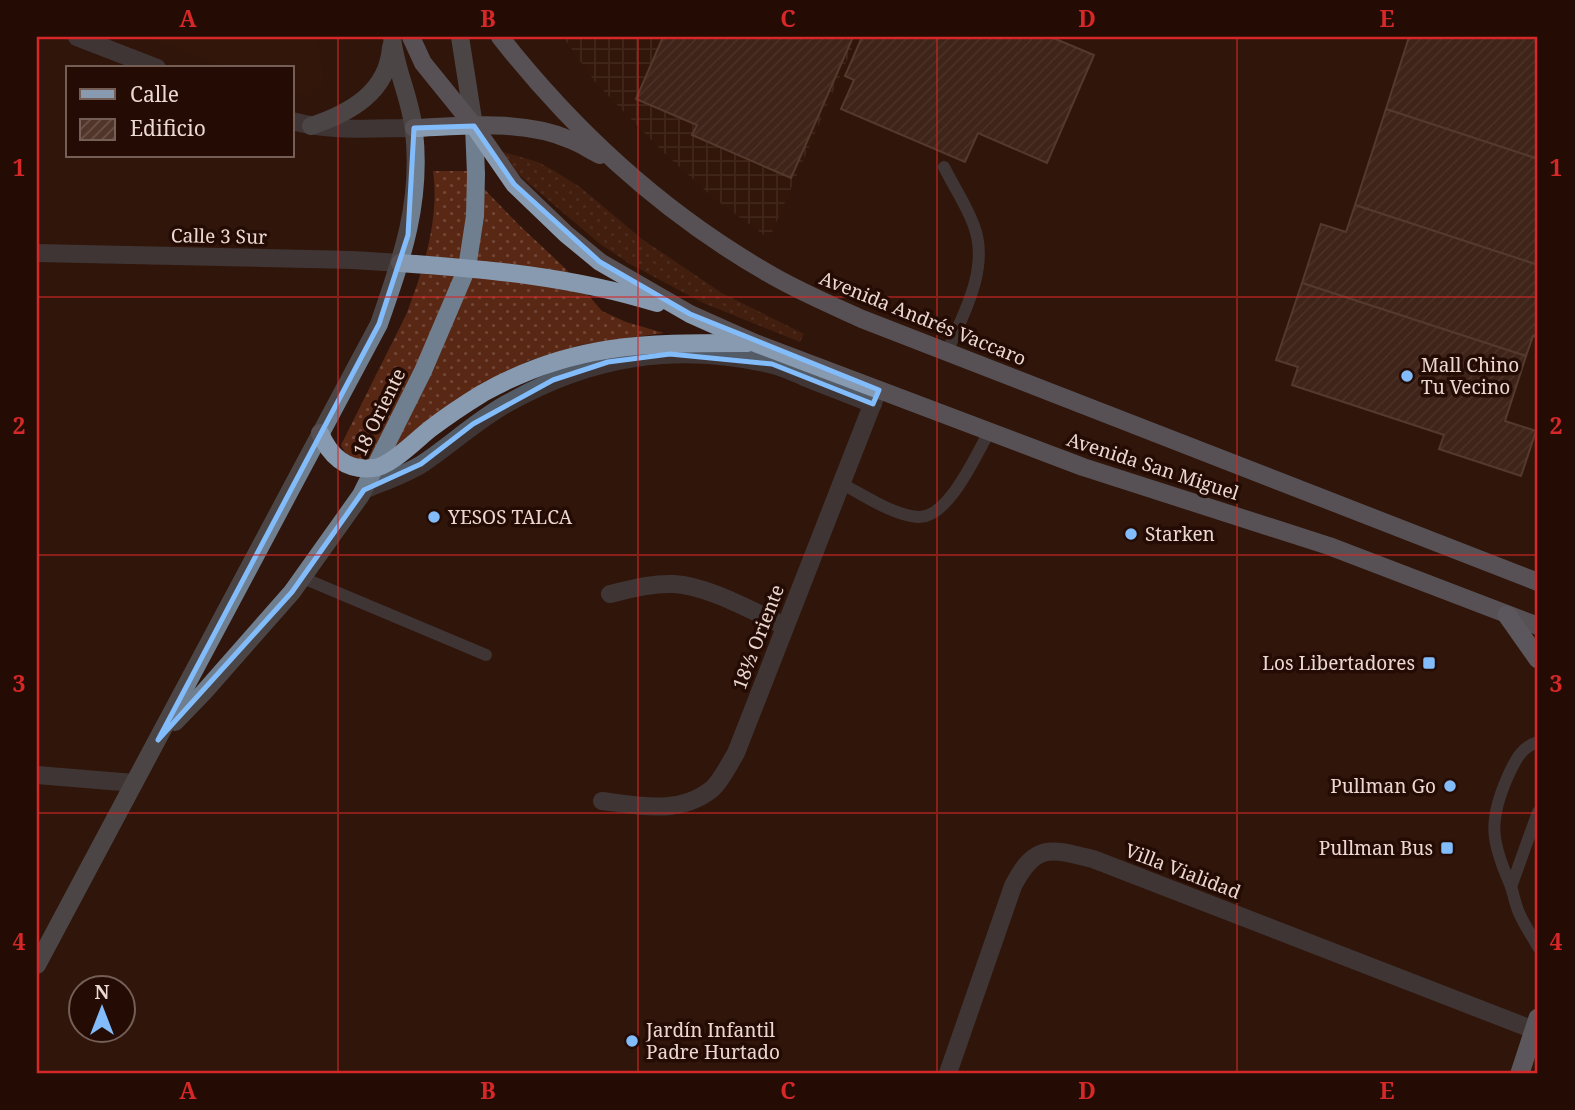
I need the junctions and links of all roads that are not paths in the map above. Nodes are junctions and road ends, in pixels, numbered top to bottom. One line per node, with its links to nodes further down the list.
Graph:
1 (77, 37): 6 (street)
2 (411, 37): 9 (main road)
3 (460, 37): 9 (main road, 18 Oriente)
4 (500, 37): 11 (main road, Avenida Andrés Vaccaro)
5 (392, 38): 8 (main road); 10 (main road, 18 Oriente)
6 (152, 66)
7 (294, 122): 8 (street)
8 (311, 126): 10 (street)
9 (474, 126): 10 (main road); 11 (main road); 15 (main road, 18 Oriente); 16 (main road)
10 (414, 128): 14 (main road, 18 Oriente)
11 (618, 165): 18 (main road, Avenida Andrés Vaccaro)
12 (944, 167): 18 (lane)
13 (37, 253): 14 (street, Calle 3 Sur)
14 (400, 263): 15 (main road); 21 (main road, 18 Oriente)
15 (467, 268): 16 (main road); 23 (main road, 18 Oriente)
16 (691, 314): 17 (main road)
17 (755, 344): 19 (main road, Avenida San Miguel); 23 (main road)
18 (947, 352): 22 (main road, Avenida Andrés Vaccaro)
19 (876, 397): 20 (main road, Avenida San Miguel); 24 (street, 18½ Oriente); 25 (street)
20 (989, 432): 24 (lane); 29 (main road, Avenida San Miguel)
21 (320, 433): 23 (main road); 34 (main road, 18 Oriente)
22 (1243, 466): 27 (main road, Avenida San Miguel)
23 (375, 469): 25 (main road, 18 Oriente)
24 (842, 484): 30 (street, 18½ Oriente)
25 (364, 490): 26 (main road, 18 Oriente)
26 (303, 578): 32 (lane); 34 (main road, 18 Oriente)
27 (1538, 582)
28 (610, 594): 30 (street)
29 (1507, 615): 31 (main road, Avenida San Miguel); 33 (highway)
30 (785, 626): 38 (street, 18½ Oriente)
31 (1538, 626)
32 (486, 655)
33 (1538, 659)
34 (158, 740): 37 (main road, 18 Oriente)
35 (1538, 742): 40 (lane)
36 (37, 775): 37 (street)
37 (134, 783): 42 (main road, 18 Oriente)
38 (602, 801)
39 (1538, 815): 40 (lane)
40 (1511, 887): 41 (lane)
41 (1538, 947)
42 (37, 965)
43 (1536, 1024): 44 (street, Villa Vialidad); 45 (highway)
44 (948, 1073)
45 (1520, 1073)

